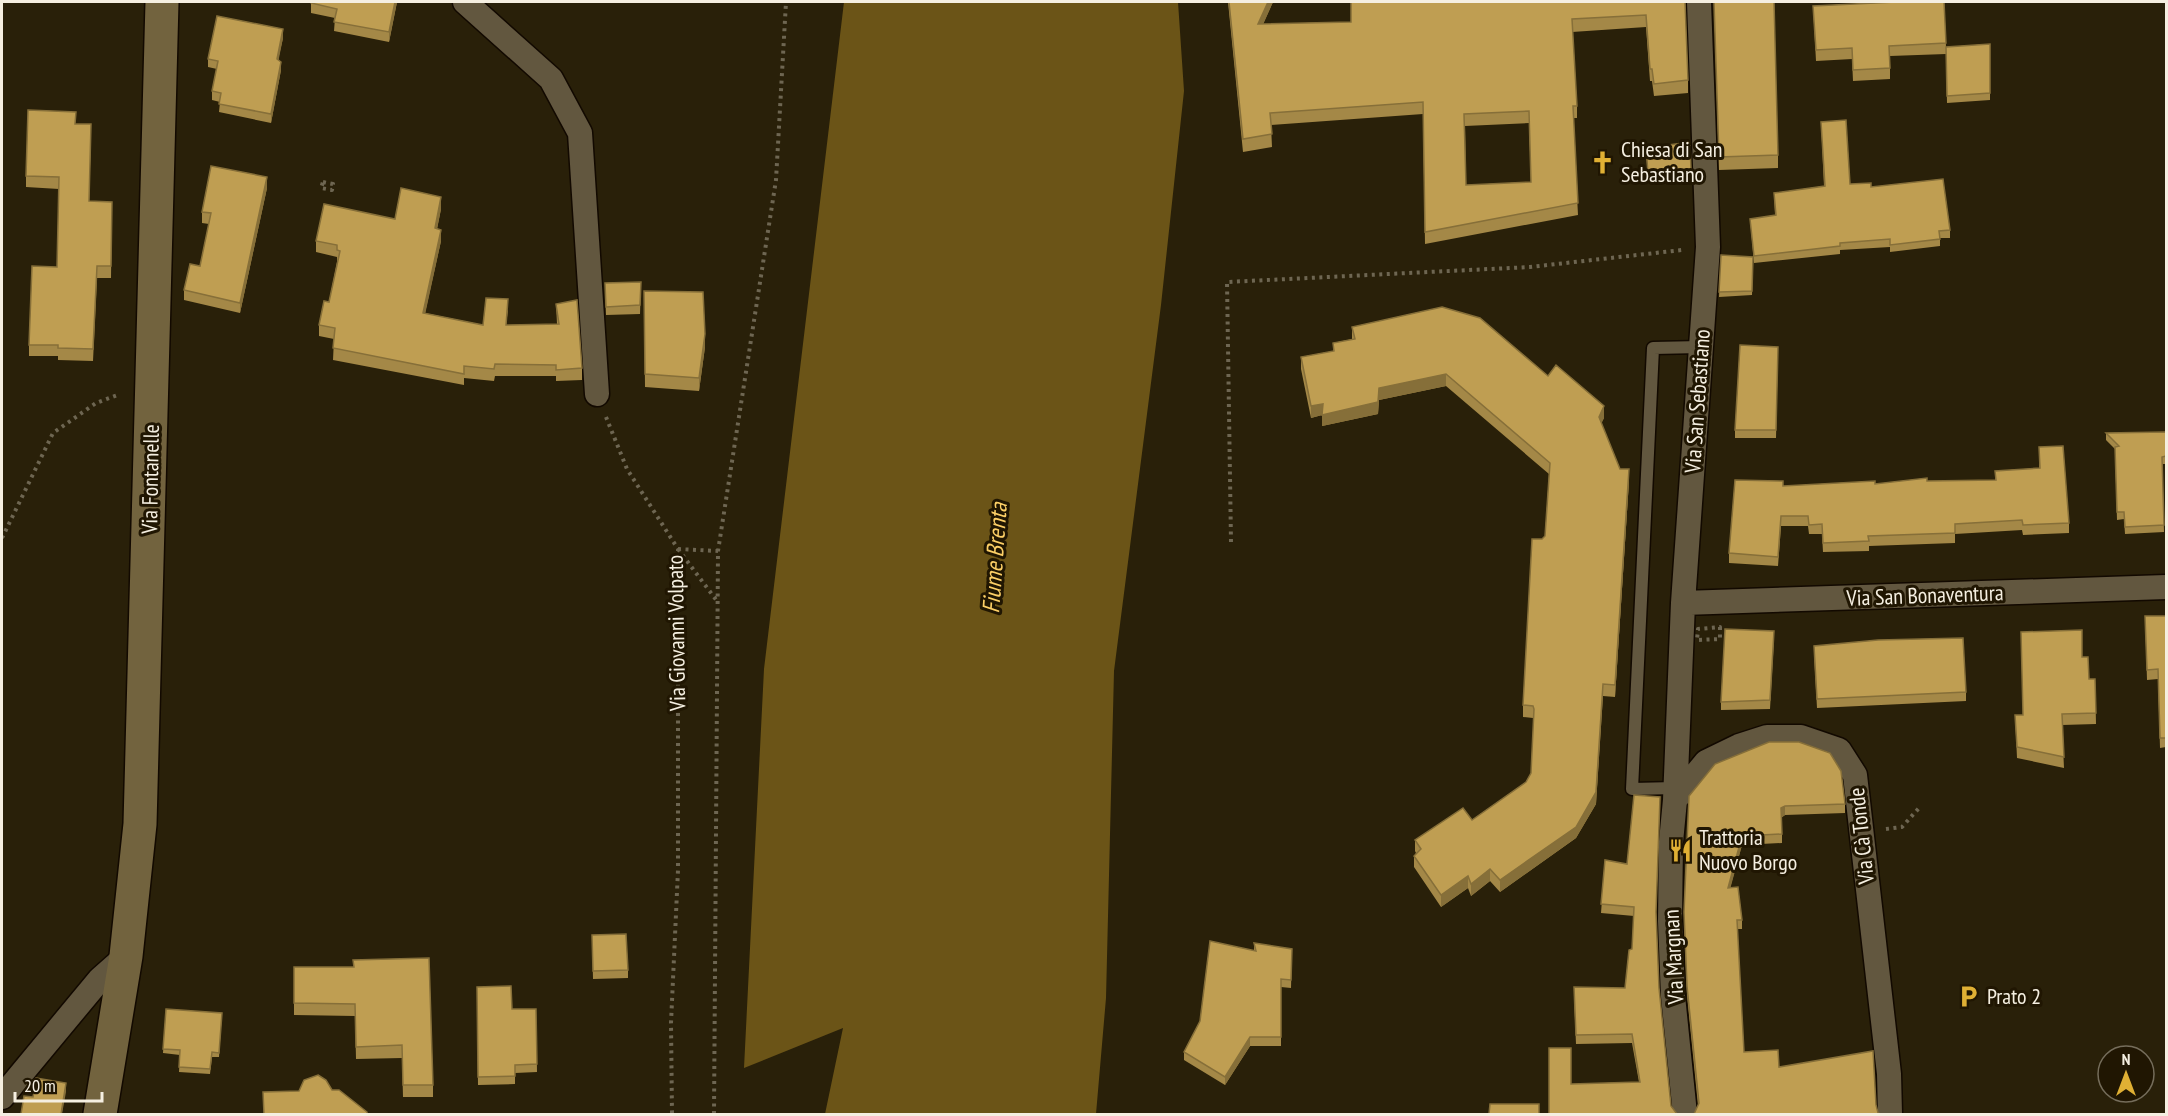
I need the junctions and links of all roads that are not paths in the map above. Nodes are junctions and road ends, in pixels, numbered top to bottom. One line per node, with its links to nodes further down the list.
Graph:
1 (162, 2): 9 (street, Via Fontanelle)
2 (465, 2): 5 (street)
3 (1699, 2): 4 (street, Via San Sebastiano)
4 (1701, 347): 7 (street, Via San Sebastiano); 8 (lane)
5 (597, 394)
6 (2166, 587): 7 (street, Via San Bonaventura)
7 (1683, 603): 8 (street, Via San Sebastiano)
8 (1675, 794): 12 (street, Via Margnan); 13 (street, Via Cà Tonde)
9 (126, 956): 10 (street); 11 (street, Via Fontanelle)
10 (2, 1097)
11 (100, 1114)
12 (1685, 1114)
13 (1890, 1114)

